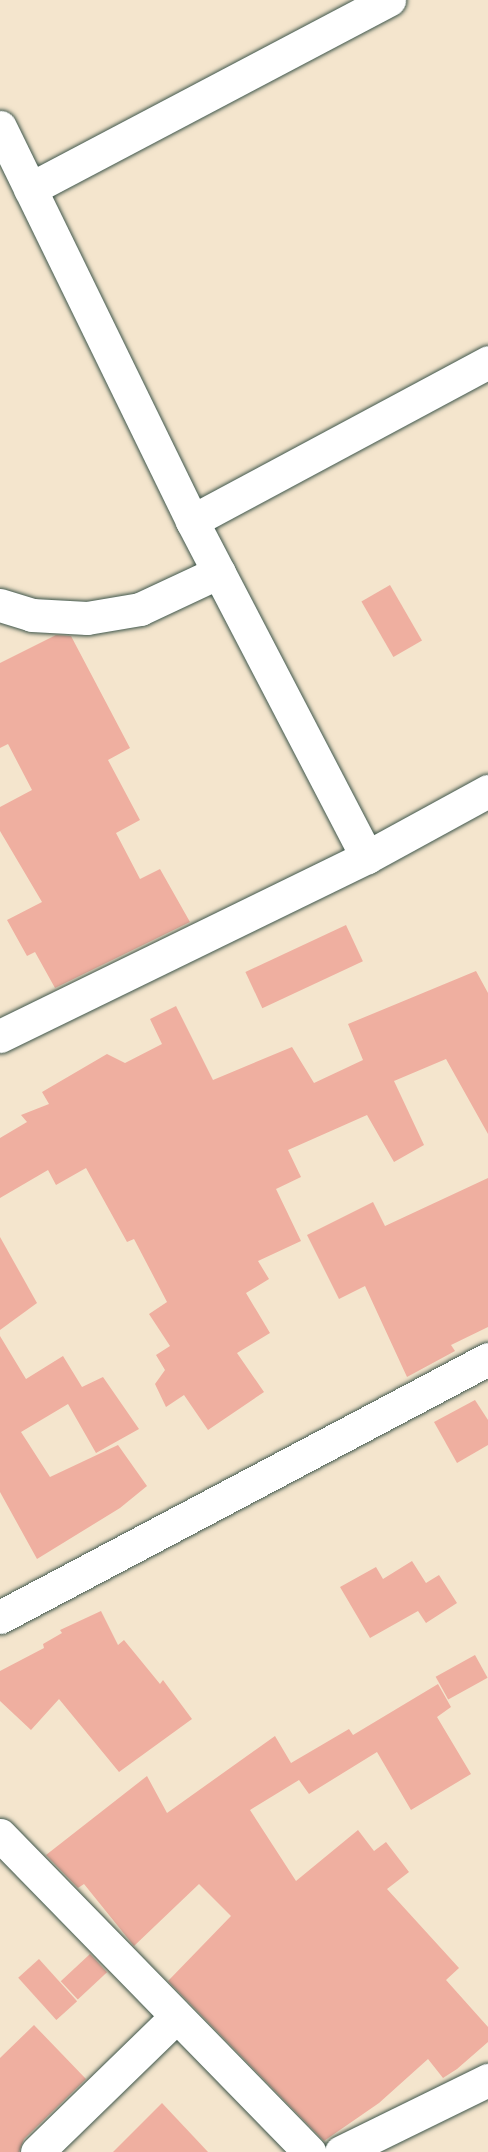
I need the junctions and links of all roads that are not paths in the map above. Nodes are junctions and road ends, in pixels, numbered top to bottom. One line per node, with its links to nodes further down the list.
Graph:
1 (389, 0): 3 (street)
2 (0, 128): 3 (street)
3 (30, 189): 5 (street)
4 (488, 362): 5 (street)
5 (192, 521): 6 (street)
6 (219, 572): 7 (street); 9 (street)
7 (0, 605)
8 (488, 792): 9 (street)
9 (367, 857): 10 (street)
10 (0, 1036)
11 (488, 1359): 12 (street)
12 (0, 1617)
13 (0, 1835): 14 (street)
14 (175, 2018): 16 (street); 17 (street)
15 (488, 2080): 18 (street)
16 (37, 2152)
17 (309, 2152)
18 (341, 2152)

